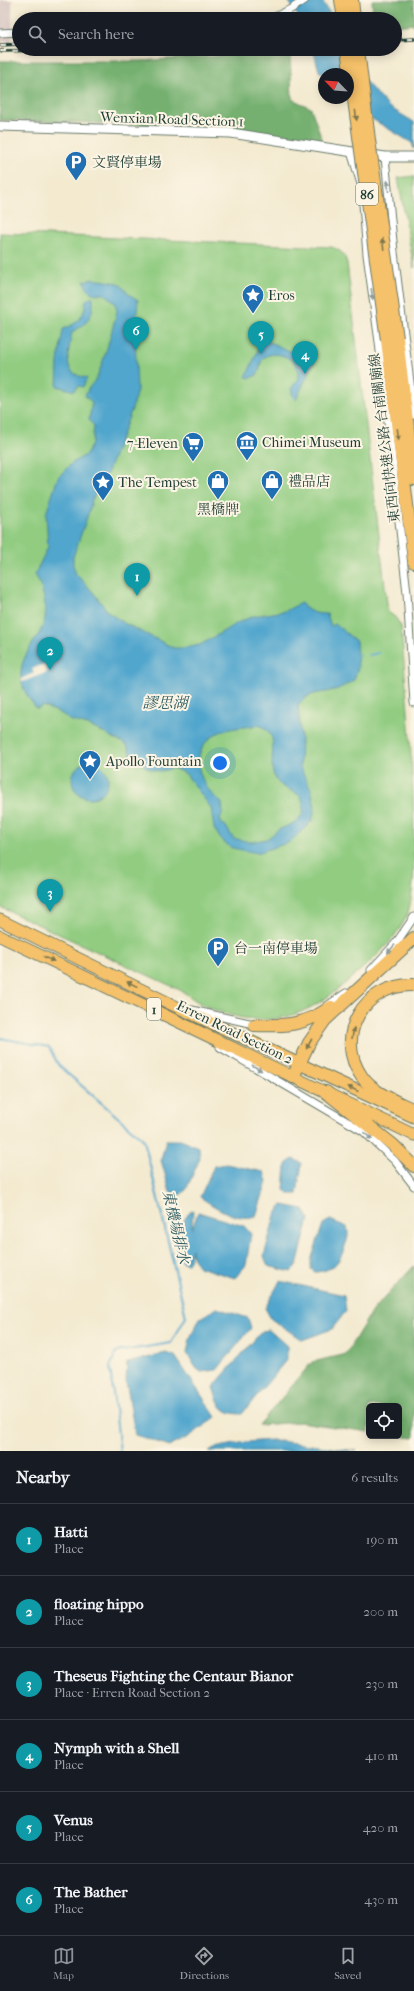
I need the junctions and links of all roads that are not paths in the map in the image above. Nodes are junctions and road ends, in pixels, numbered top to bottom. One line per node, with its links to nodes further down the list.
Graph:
1 (305, 0): 4 (street)
2 (341, 0): 5 (highway)
3 (352, 0): 6 (highway)
4 (284, 12)
5 (343, 12)
6 (353, 12)
7 (0, 32): 8 (street)
8 (12, 32)
9 (348, 56): 15 (highway, 東西向快速公路 台南關廟線 / 86, one-way to 15, bridge)
10 (359, 56): 15 (highway, 東西向快速公路 台南關廟線 / 86, one-way to 10, bridge)
11 (0, 126): 12 (street, Wenxian Road Section 1)
12 (351, 152): 14 (street, Wenxian Road Section 1); 15 (street, one-way to 15)
13 (413, 157): 14 (street, Wenxian Road Section 1)
14 (385, 158): 15 (street, one-way to 14)
15 (392, 340): 16 (street); 17 (highway, 東西向快速公路 台南關廟線 / 86); 18 (highway, 東西向快速公路 台南關廟線 / 86, one-way to 18); 19 (street)
16 (414, 415)
17 (414, 479)
18 (414, 562)
19 (414, 703)
20 (414, 917): 28 (street, one-way to 28)
21 (0, 920): 27 (main road, Erren Road Section 2 / 1, one-way to 21)
22 (0, 936): 25 (main road, Erren Road Section 2 / 1, one-way to 25)
23 (414, 938): 26 (highway)
24 (414, 985): 32 (highway, one-way to 24)
25 (113, 989): 30 (main road, Erren Road Section 2 / 1); 36 (street, one-way to 36)
26 (352, 994): 28 (highway); 29 (highway, one-way to 29)
27 (179, 1008): 28 (street); 29 (main road, Erren Road Section 2 / 1)
28 (254, 1025)
29 (299, 1065): 30 (highway); 33 (main road, Erren Road Section 2 / 1, one-way to 29)
30 (293, 1077): 31 (main road, Erren Road Section 2 / 1)
31 (326, 1092): 34 (main road, Erren Road Section 2 / 1); 35 (highway)
32 (414, 1110)
33 (414, 1117)
34 (414, 1135)
35 (414, 1166)
36 (414, 1186)

